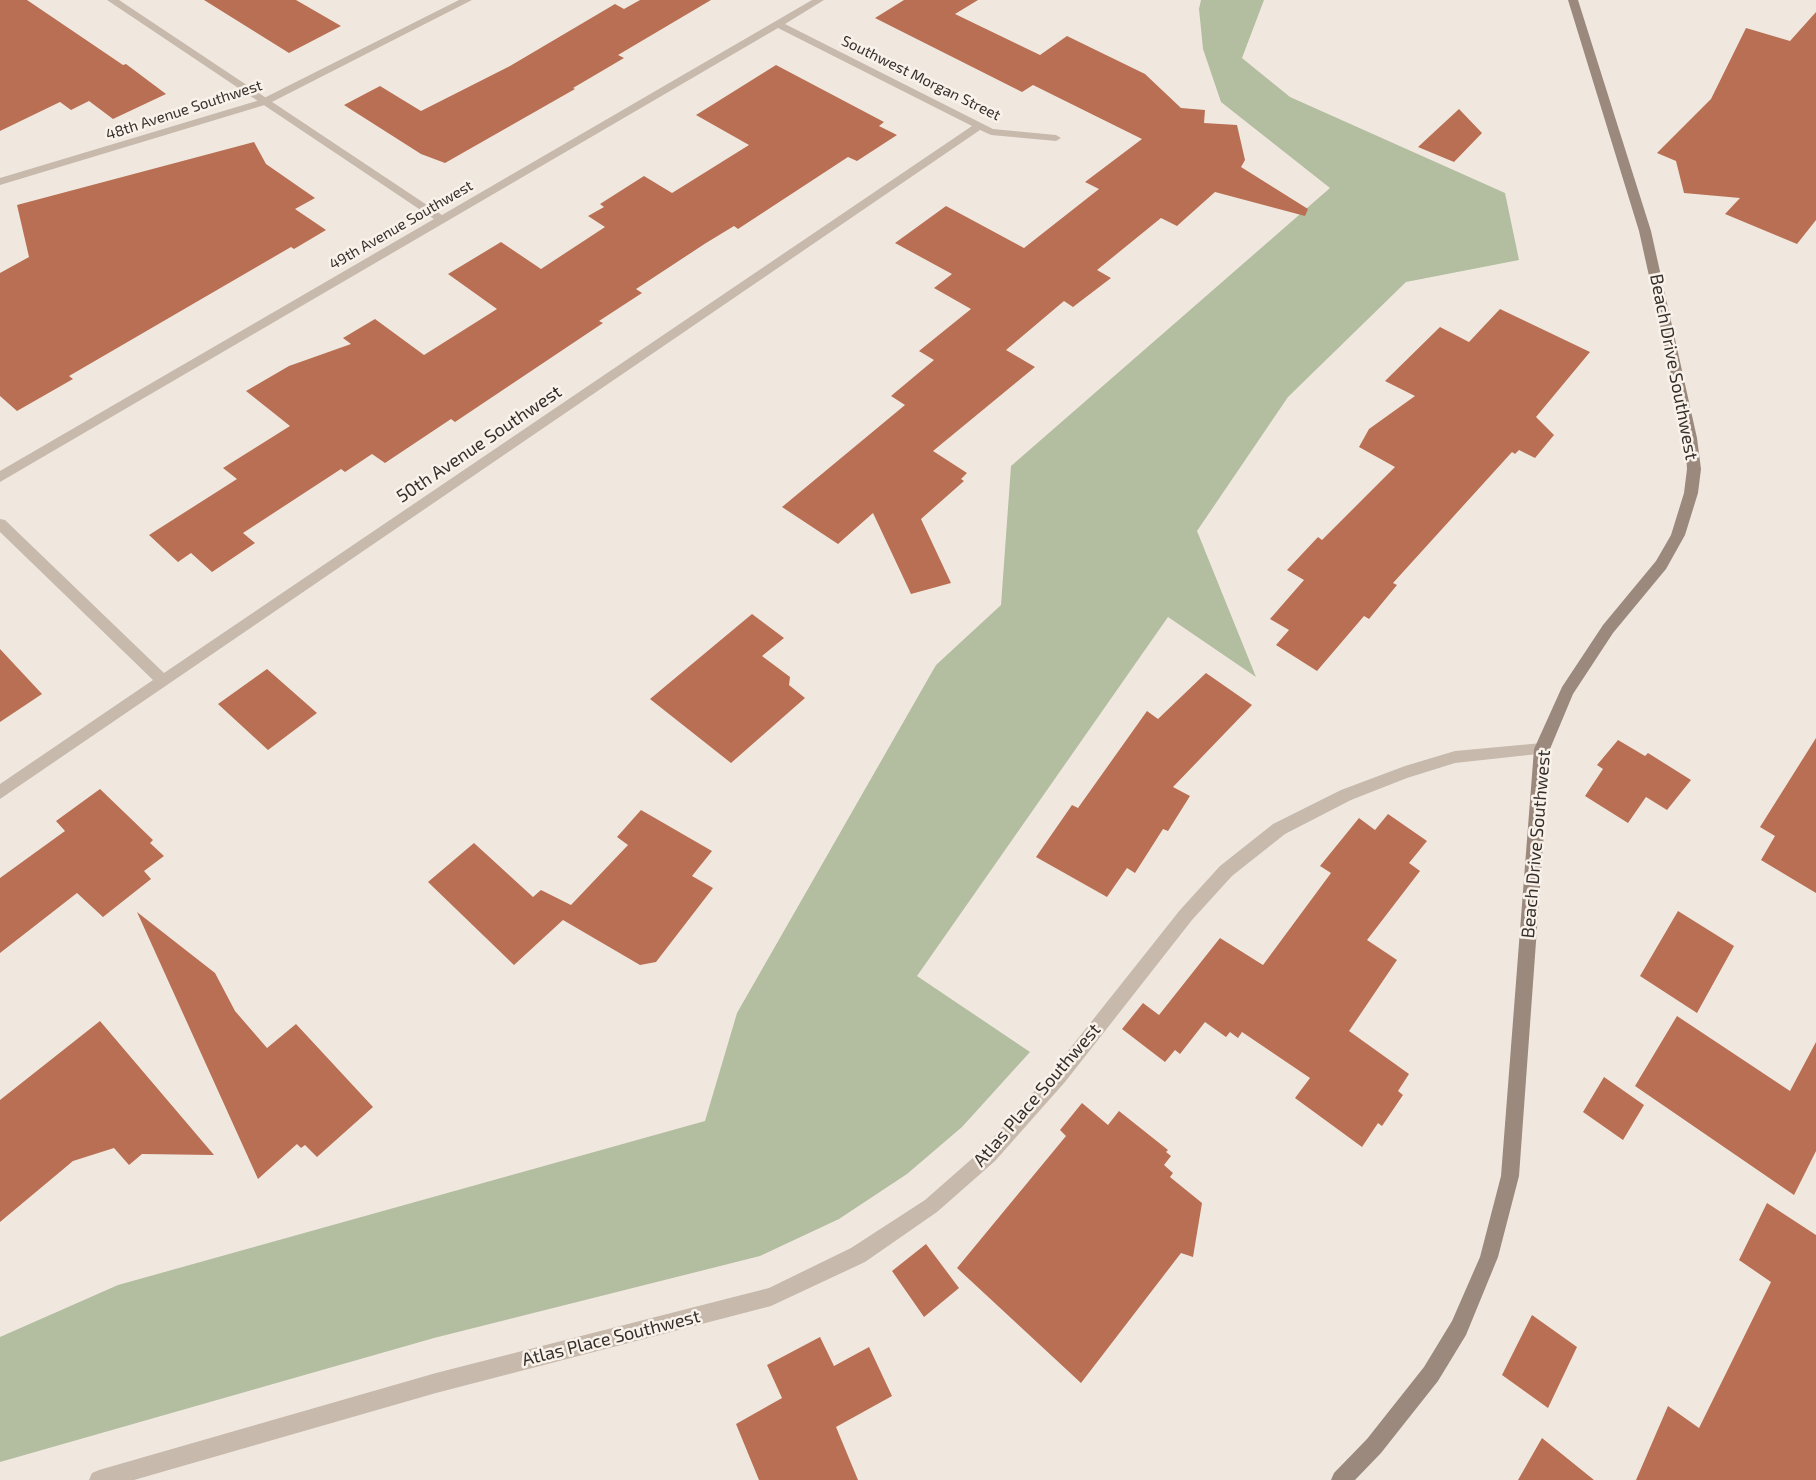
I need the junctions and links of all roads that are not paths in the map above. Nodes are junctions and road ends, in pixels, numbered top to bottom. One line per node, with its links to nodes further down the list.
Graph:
1 (111, 0): 6 (street)
2 (466, 0): 6 (street, 48th Avenue Southwest)
3 (819, 0): 5 (street, 49th Avenue Southwest)
4 (1573, 0): 14 (main road, Beach Drive Southwest)
5 (778, 24): 7 (street, Southwest Morgan Street); 10 (street, 49th Avenue Southwest)
6 (264, 102): 9 (street, 48th Avenue Southwest); 10 (street)
7 (979, 126): 8 (street, Southwest Morgan Street); 13 (street, 50th Avenue Southwest)
8 (1056, 138)
9 (0, 182)
10 (441, 219): 11 (street, 49th Avenue Southwest)
11 (0, 477)
12 (0, 525): 13 (street)
13 (162, 680): 15 (street, 50th Avenue Southwest)
14 (1542, 748): 16 (street, Atlas Place Southwest); 17 (main road, Beach Drive Southwest)
15 (0, 792)
16 (99, 1480)
17 (1341, 1480)

